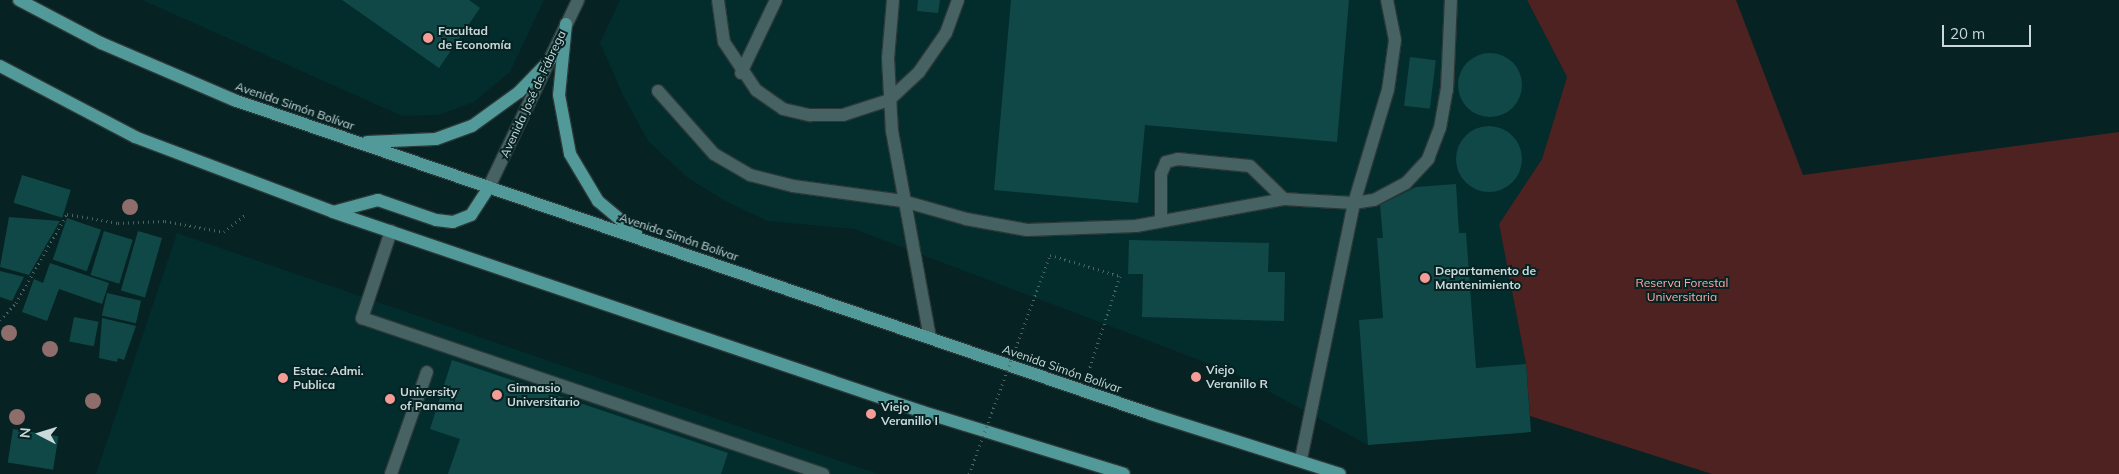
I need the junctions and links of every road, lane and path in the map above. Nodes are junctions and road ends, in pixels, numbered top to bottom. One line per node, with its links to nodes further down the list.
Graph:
1 (20, 0): 15 (main road, Avenida Simón Bolívar)
2 (578, 0): 9 (street, Avenida José de Fábrega)
3 (718, 0): 12 (street)
4 (776, 0): 12 (street)
5 (893, 0): 14 (street)
6 (958, 0): 14 (street)
7 (1387, 0): 19 (street)
8 (1451, 0): 19 (street)
9 (566, 24): 10 (street, Avenida José de Fábrega); 24 (main road)
10 (550, 60): 15 (main road); 16 (street, Avenida José de Fábrega)
11 (0, 66): 20 (main road)
12 (741, 72): 14 (street)
13 (658, 91): 18 (street)
14 (889, 100): 18 (street)
15 (354, 141): 16 (main road, Avenida Simón Bolívar)
16 (488, 189): 20 (main road); 24 (main road, Avenida Simón Bolívar)
17 (1284, 199): 19 (street); 22 (street); 22 (street)
18 (903, 201): 22 (street); 26 (street)
19 (1354, 203): 29 (street)
20 (332, 212): 23 (main road)
21 (246, 214): 25 (path)
22 (1161, 220)
23 (391, 231): 31 (street); 33 (main road)
24 (644, 239): 26 (main road, Avenida Simón Bolívar)
25 (0, 320)
26 (930, 338): 28 (main road, Avenida Simón Bolívar)
27 (427, 372): 30 (street)
28 (1082, 390): 29 (main road, Avenida Simón Bolívar); 32 (path, bridge)
29 (1301, 460): 34 (main road, Avenida Simón Bolívar)
30 (391, 474)
31 (823, 474)
32 (969, 474)
33 (1124, 474)
34 (1340, 474)

